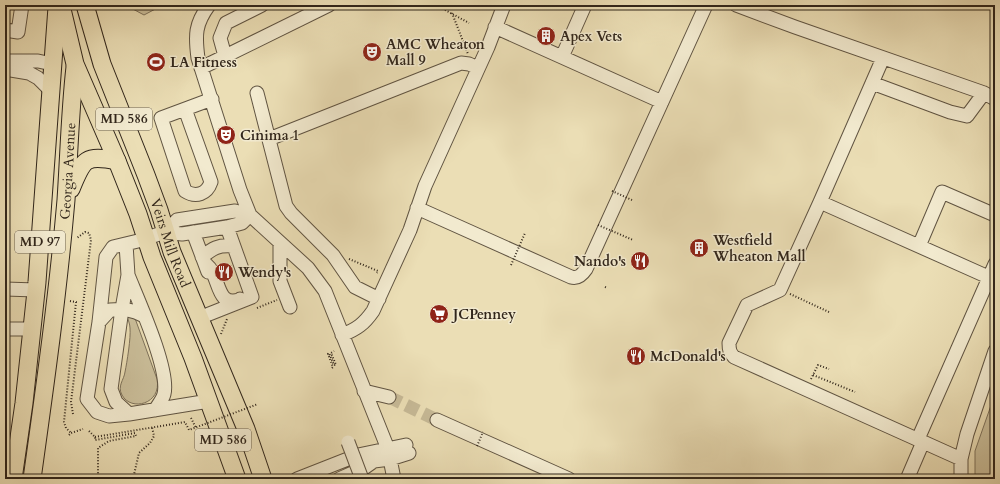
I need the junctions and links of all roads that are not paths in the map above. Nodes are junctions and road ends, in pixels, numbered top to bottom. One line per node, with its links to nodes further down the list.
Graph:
1 (22, 5): 15 (street)
2 (57, 5): 21 (main road, Georgia Avenue / MD 97)
3 (62, 5): 22 (main road, Veirs Mill Road / MD 586)
4 (80, 5): 22 (main road, Georgia Avenue / MD 97)
5 (85, 5): 41 (main road, Veirs Mill Road / MD 586)
6 (209, 5): 23 (street)
7 (262, 5): 16 (street)
8 (329, 5): 13 (street)
9 (504, 5): 14 (street)
10 (585, 5): 17 (street)
11 (706, 5): 30 (street)
12 (736, 5): 18 (street)
13 (312, 9): 16 (street)
14 (495, 27): 17 (street); 19 (street)
15 (5, 30)
16 (225, 56): 23 (street)
17 (562, 57): 30 (street)
18 (883, 58): 25 (street); 28 (street)
19 (482, 60): 33 (street); 37 (street)
20 (5, 61): 21 (street)
21 (52, 64): 26 (main road, Georgia Avenue / MD 97); 31 (main road)
22 (75, 64): 31 (main road, Georgia Avenue / MD 97); 34 (main road, Veirs Mill Road / MD 586)
23 (201, 68): 29 (street)
24 (5, 69): 26 (street)
25 (872, 83): 28 (street); 36 (street)
26 (51, 91): 53 (main road, Georgia Avenue / MD 97)
27 (257, 93): 33 (street)
28 (989, 96)
29 (212, 99): 32 (street); 38 (street)
30 (662, 102): 37 (street)
31 (71, 105): 35 (main road, Georgia Avenue / MD 97)
32 (185, 109): 32 (street)
33 (269, 139): 54 (street)
34 (117, 161): 35 (main road); 43 (main road, Veirs Mill Road / MD 586)
35 (66, 200): 78 (main road, Georgia Avenue / MD 97)
36 (820, 202): 46 (street); 71 (street)
37 (417, 208): 54 (street)
38 (250, 215): 40 (street); 41 (street); 45 (street)
39 (995, 215): 46 (street)
40 (226, 227): 42 (street); 47 (street)
41 (165, 232): 42 (street); 43 (street); 59 (main road, Veirs Mill Road / MD 586)
42 (193, 232): 48 (street)
43 (145, 238): 44 (street); 67 (main road, Veirs Mill Road / MD 586)
44 (126, 244): 50 (street); 60 (street)
45 (280, 244): 55 (street); 63 (street)
46 (919, 246): 51 (street)
47 (233, 248): 48 (street); 48 (street); 57 (street)
48 (204, 260): 57 (street)
49 (995, 264): 51 (street)
50 (128, 275): 56 (street); 58 (street)
51 (992, 279): 71 (street)
52 (5, 289): 53 (street)
53 (36, 290): 62 (main road, Georgia Avenue / MD 97)
54 (379, 299): 63 (street)
55 (290, 307)
56 (122, 309): 58 (street); 60 (street); 69 (street)
57 (225, 314): 59 (street)
58 (144, 316): 68 (street)
59 (199, 318): 80 (main road, Veirs Mill Road / MD 586)
60 (99, 322): 69 (street)
61 (5, 329): 62 (street)
62 (32, 329): 77 (main road, Georgia Avenue / MD 97)
63 (342, 335): 65 (street)
64 (995, 351): 75 (street)
65 (364, 391): 66 (street); 74 (street)
66 (388, 397)
67 (209, 402): 68 (street); 79 (main road, Veirs Mill Road / MD 586)
68 (156, 410): 69 (street)
69 (129, 414)
70 (439, 426): 85 (street)
71 (920, 440): 75 (street); 86 (street)
72 (348, 442): 83 (street, bridge)
73 (407, 449): 74 (street)
74 (389, 454): 81 (street); 82 (street); 84 (street)
75 (961, 459): 87 (street)
76 (5, 474): 77 (street)
77 (13, 479)
78 (32, 479)
79 (237, 479)
80 (263, 479)
81 (297, 479)
82 (339, 479)
83 (362, 479)
84 (394, 479)
85 (569, 479)
86 (908, 479)
87 (961, 479)

